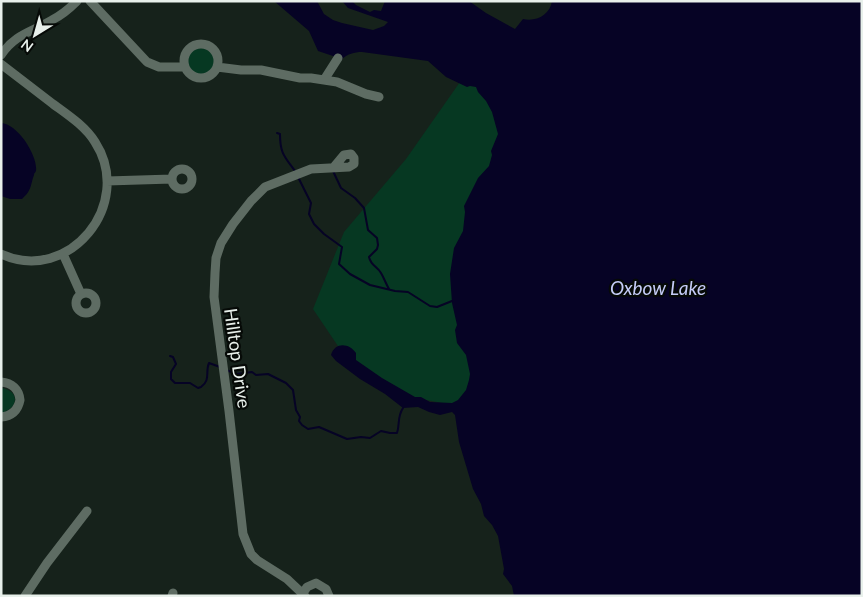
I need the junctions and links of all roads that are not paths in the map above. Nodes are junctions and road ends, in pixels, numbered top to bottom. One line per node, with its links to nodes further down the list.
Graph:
1 (77, 1): 3 (street)
2 (90, 1): 6 (street)
3 (1, 55)
4 (338, 58): 8 (street)
5 (1, 64): 12 (street)
6 (185, 67): 7 (street); 7 (street)
7 (217, 67): 8 (street)
8 (324, 80): 9 (street)
9 (380, 97)
10 (334, 167): 19 (street, Hilltop Drive)
11 (172, 179): 12 (street)
12 (107, 181): 14 (street)
13 (1, 254): 14 (street)
14 (63, 254): 15 (street)
15 (82, 294)
16 (1, 382): 17 (street)
17 (1, 416)
18 (87, 511): 20 (street)
19 (304, 594): 21 (street, Hilltop Drive)
20 (25, 596)
21 (330, 596)

